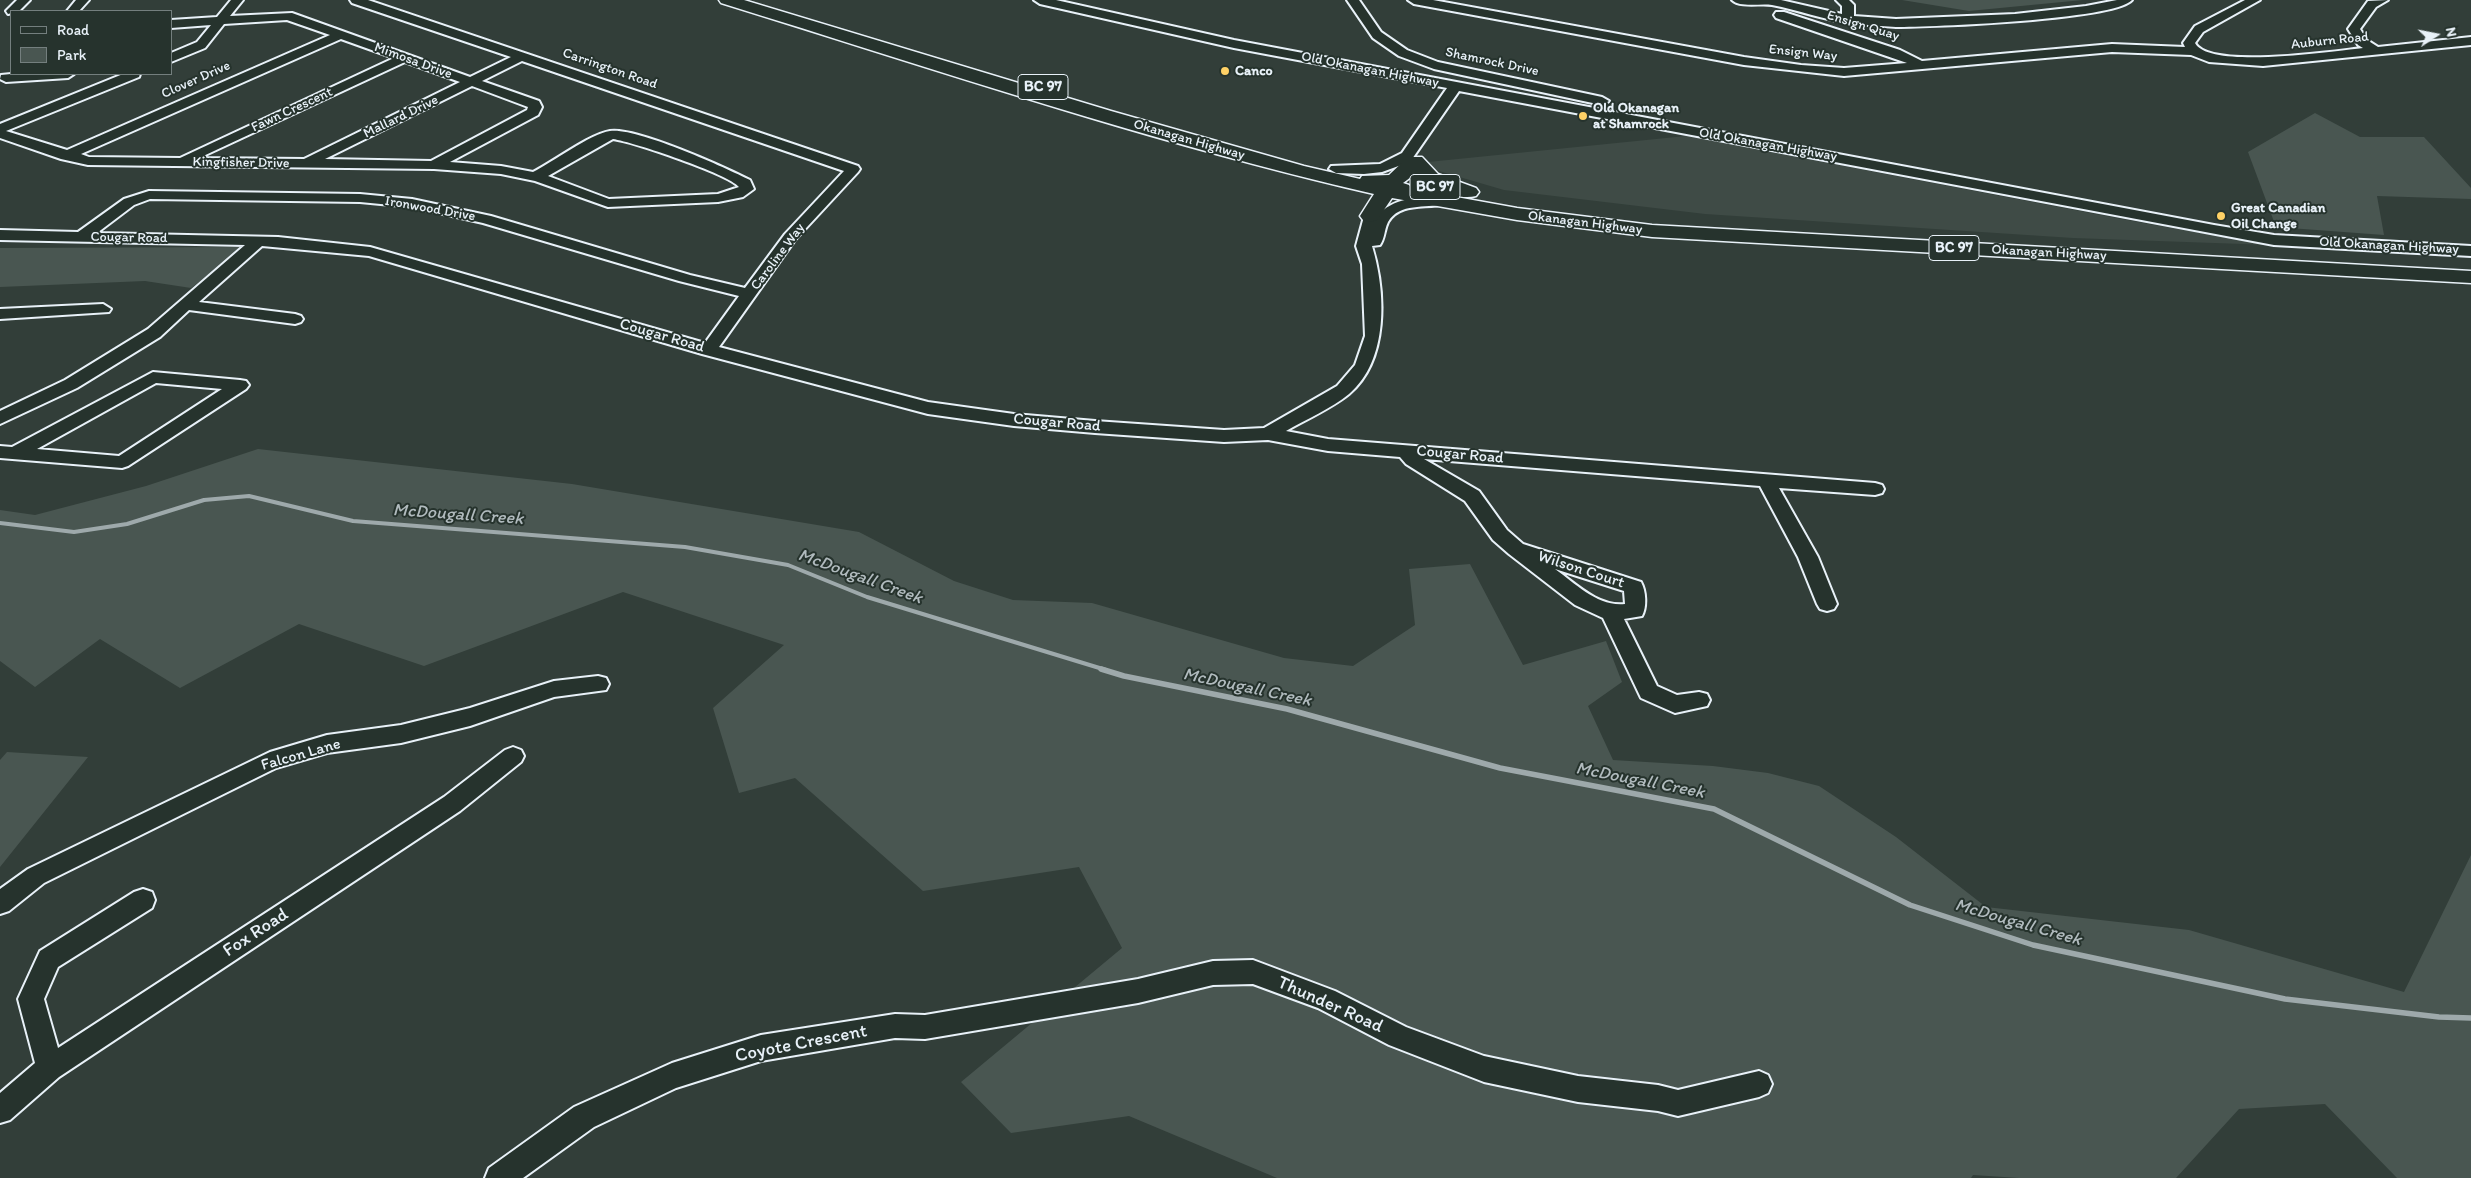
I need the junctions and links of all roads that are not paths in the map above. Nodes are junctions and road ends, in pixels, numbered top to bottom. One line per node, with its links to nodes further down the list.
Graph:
1 (24, 0): 15 (street)
2 (83, 0): 16 (street)
3 (237, 0): 18 (street)
4 (356, 0): 24 (street, Carrington Road)
5 (727, 0): 44 (highway, Okanagan Highway / BC 97)
6 (750, 0): 43 (highway, Okanagan Highway / BC 97)
7 (1040, 0): 32 (street, Old Okanagan Highway)
8 (1352, 0): 33 (street, Shamrock Drive)
9 (1414, 0): 27 (street, Ensign Way)
10 (1737, 0): 17 (street); 27 (street, Ensign Quay)
11 (1842, 0): 17 (street)
12 (2126, 0): 17 (street)
13 (2254, 0): 22 (street)
14 (2382, 0): 23 (street)
15 (14, 10)
16 (74, 10)
17 (1848, 19)
18 (220, 21): 19 (street, Mimosa Drive); 20 (street, Mimosa Drive); 25 (street)
19 (172, 24)
20 (340, 35): 26 (street, Mimosa Drive); 37 (street, Clover Drive)
21 (2471, 41): 23 (street, Auburn Road)
22 (2194, 51): 23 (street, Auburn Road); 27 (street, Ensign Way)
23 (2376, 51)
24 (522, 56): 31 (street, Mallard Drive); 42 (street, Carrington Road)
25 (172, 58)
26 (404, 58): 31 (street, Mimosa Drive); 38 (street, Fawn Crescent)
27 (1921, 66)
28 (55, 75): 30 (street)
29 (132, 75): 35 (street)
30 (4, 79)
31 (472, 81): 40 (street, Mallard Drive); 41 (street, Mimosa Drive)
32 (1455, 87): 33 (street, Old Okanagan Highway); 34 (street)
33 (1641, 122): 53 (street, Old Okanagan Highway)
34 (1429, 126): 39 (street); 43 (street)
35 (0, 129)
36 (0, 134): 37 (street, Kingfisher Drive)
37 (66, 156): 38 (street, Kingfisher Drive)
38 (180, 162): 40 (street, Kingfisher Drive)
39 (1415, 162): 46 (highway); 47 (highway)
40 (306, 164): 41 (street, Kingfisher Drive)
41 (434, 165): 45 (street, Kingfisher Drive)
42 (853, 169): 57 (street, Caroline Way)
43 (1336, 170): 46 (highway, Okanagan Highway / BC 97)
44 (1299, 171): 46 (highway, Okanagan Highway / BC 97); 49 (highway)
45 (537, 177)
46 (1390, 185): 47 (highway); 48 (highway, Okanagan Highway / BC 97); 49 (highway)
47 (1476, 194): 55 (highway, Okanagan Highway / BC 97)
48 (1439, 201): 54 (street); 56 (highway, Okanagan Highway / BC 97)
49 (1370, 216): 54 (street)
50 (0, 235): 51 (street, Cougar Road)
51 (81, 237): 52 (street, Cougar Road); 57 (street, Ironwood Drive)
52 (258, 241): 58 (street); 62 (street, Cougar Road)
53 (2471, 251)
54 (1370, 264): 64 (street)
55 (2471, 267)
56 (2471, 277)
57 (750, 294): 62 (street, Caroline Way)
58 (185, 305): 61 (street); 63 (street)
59 (103, 309): 60 (street)
60 (1, 318)
61 (295, 319)
62 (708, 350): 64 (street, Cougar Road)
63 (0, 418)
64 (1268, 434): 65 (street, Cougar Road)
65 (1405, 451): 67 (street, Cougar Road); 69 (street, Wilson Court)
66 (9, 452): 66 (street)
67 (1766, 480): 68 (street, Cougar Road); 70 (street)
68 (1875, 489)
69 (1516, 549): 71 (street, Wilson Court); 71 (street, Wilson Court)
70 (1827, 604)
71 (1611, 613): 73 (street)
72 (598, 684): 76 (street, Falcon Lane)
73 (1699, 700)
74 (513, 756): 78 (street, Fox Road)
75 (143, 900): 78 (street)
76 (0, 903)
77 (894, 1026): 79 (street, Thunder Road); 81 (street, Coyote Crescent)
78 (50, 1068): 80 (street, Fox Road)
79 (1759, 1084)
80 (0, 1110)
81 (499, 1178)

